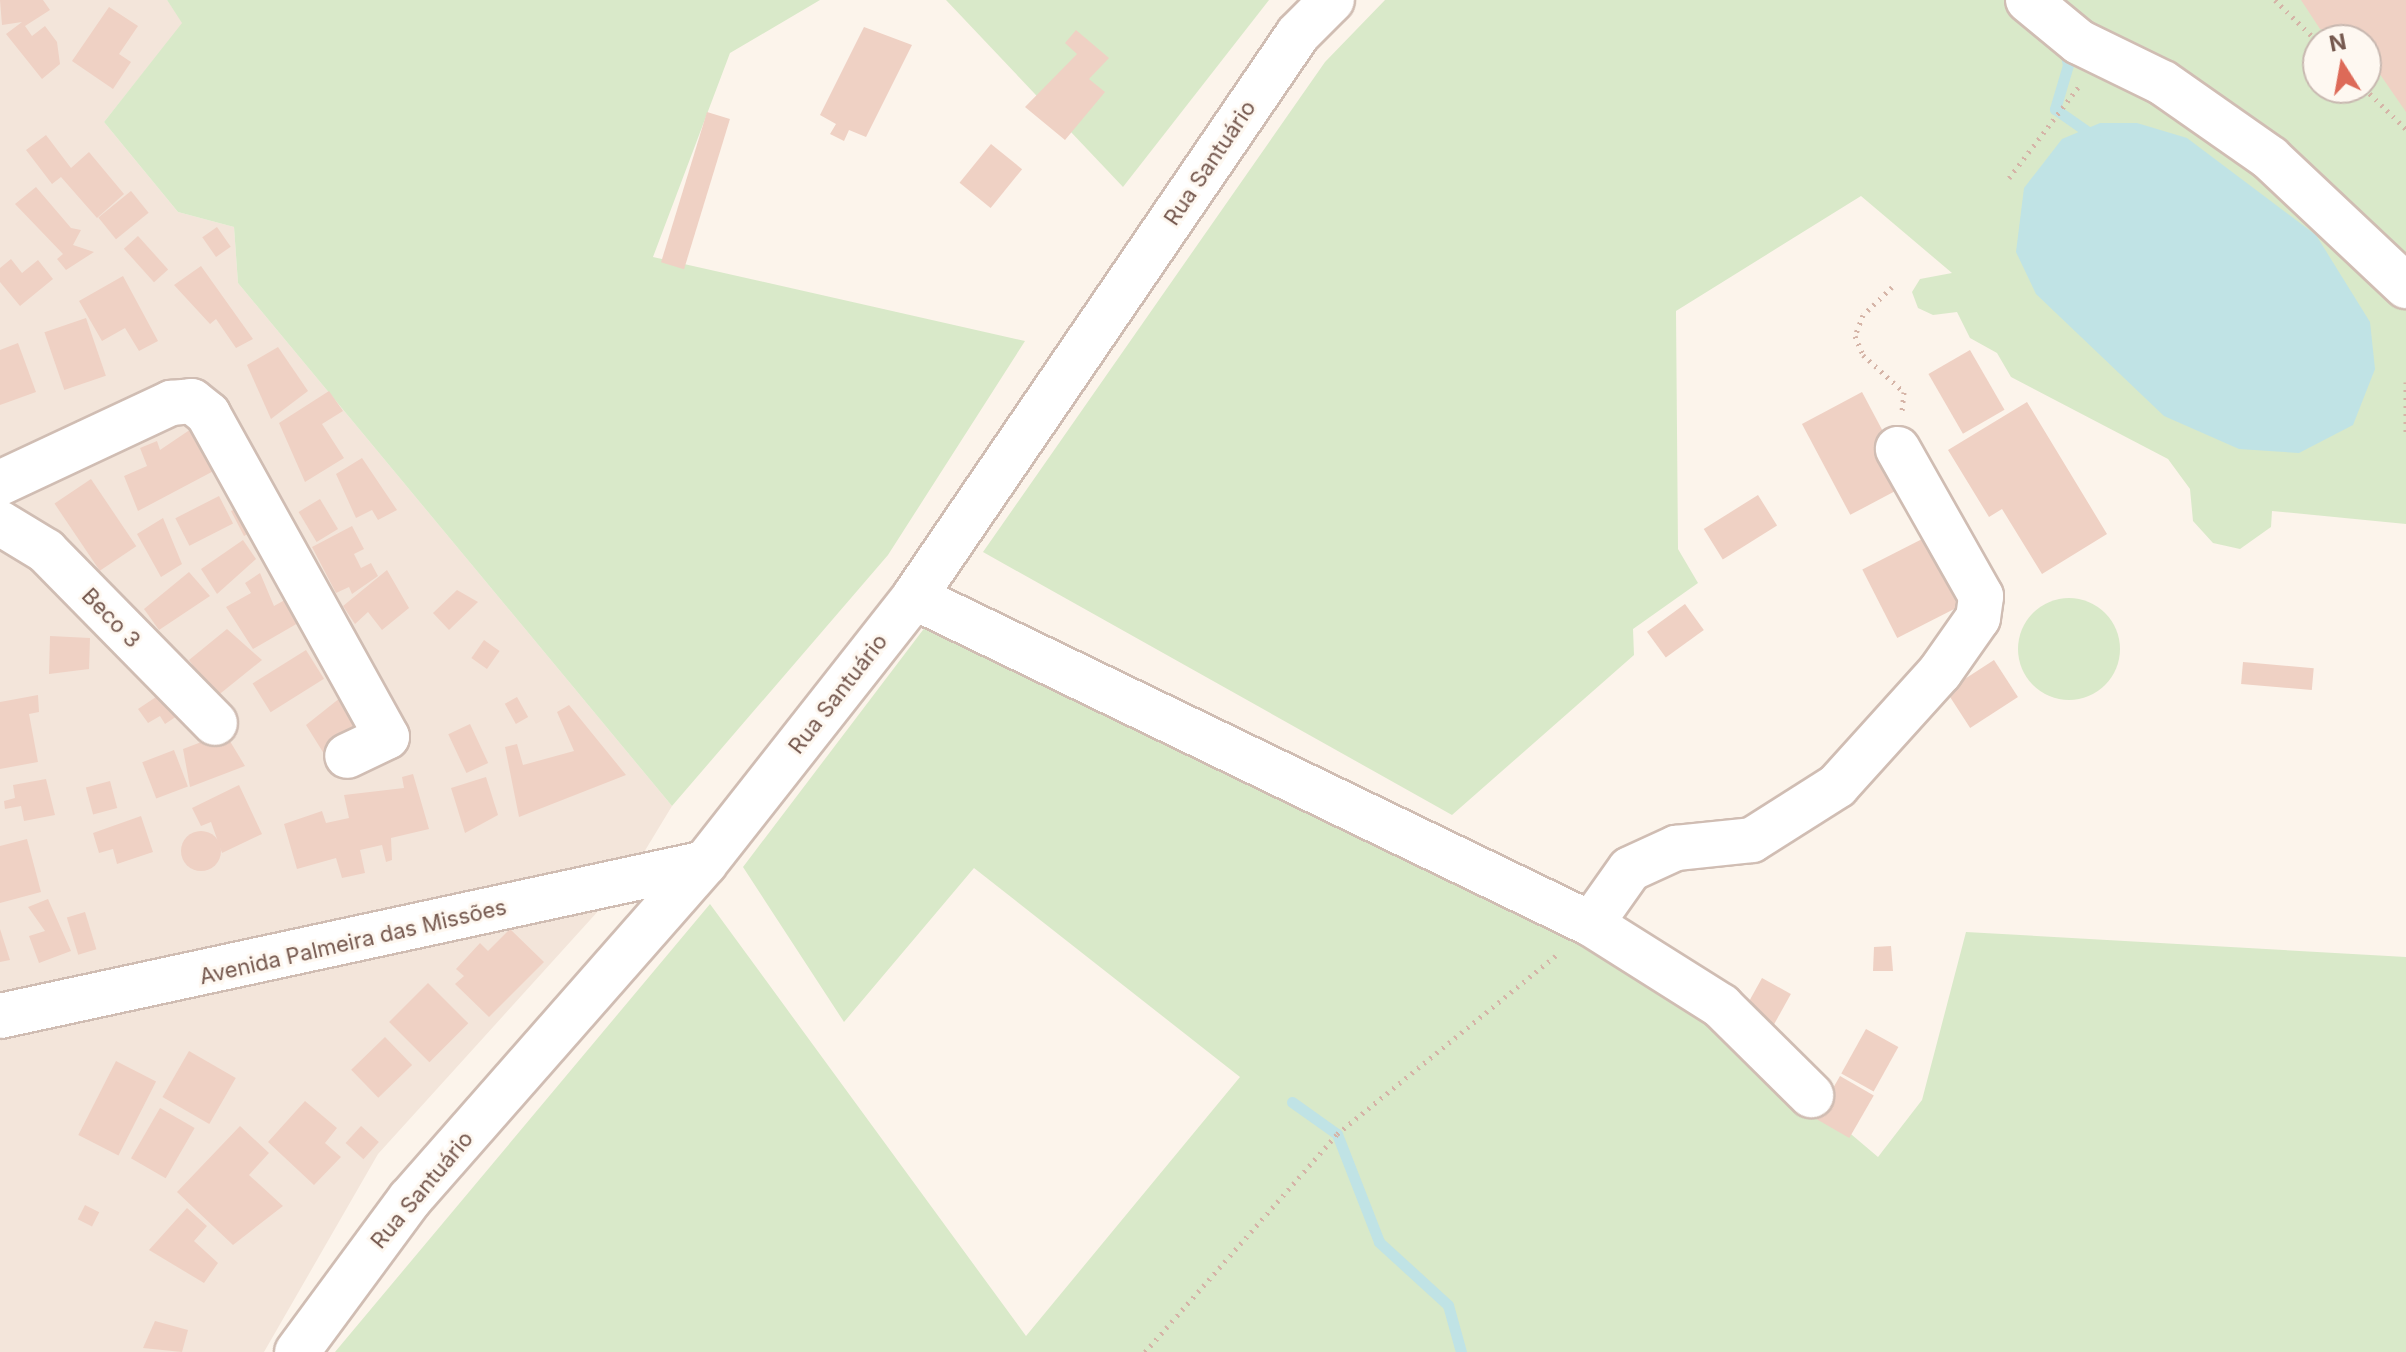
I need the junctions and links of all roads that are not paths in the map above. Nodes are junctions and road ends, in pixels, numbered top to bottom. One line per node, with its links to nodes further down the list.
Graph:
1 (1332, 0): 7 (street, Rua Santuário)
2 (2028, 0): 3 (street)
3 (2406, 286)
4 (1898, 449): 11 (street)
5 (0, 483): 9 (street)
6 (0, 523): 8 (street, Beco 3)
7 (914, 597): 10 (street, Rua Santuário); 11 (street)
8 (215, 723)
9 (347, 756)
10 (705, 863): 12 (street, Avenida Palmeira das Missões); 14 (street, Rua Santuário)
11 (1591, 924): 13 (street)
12 (0, 1016)
13 (1811, 1095)
14 (297, 1352)

